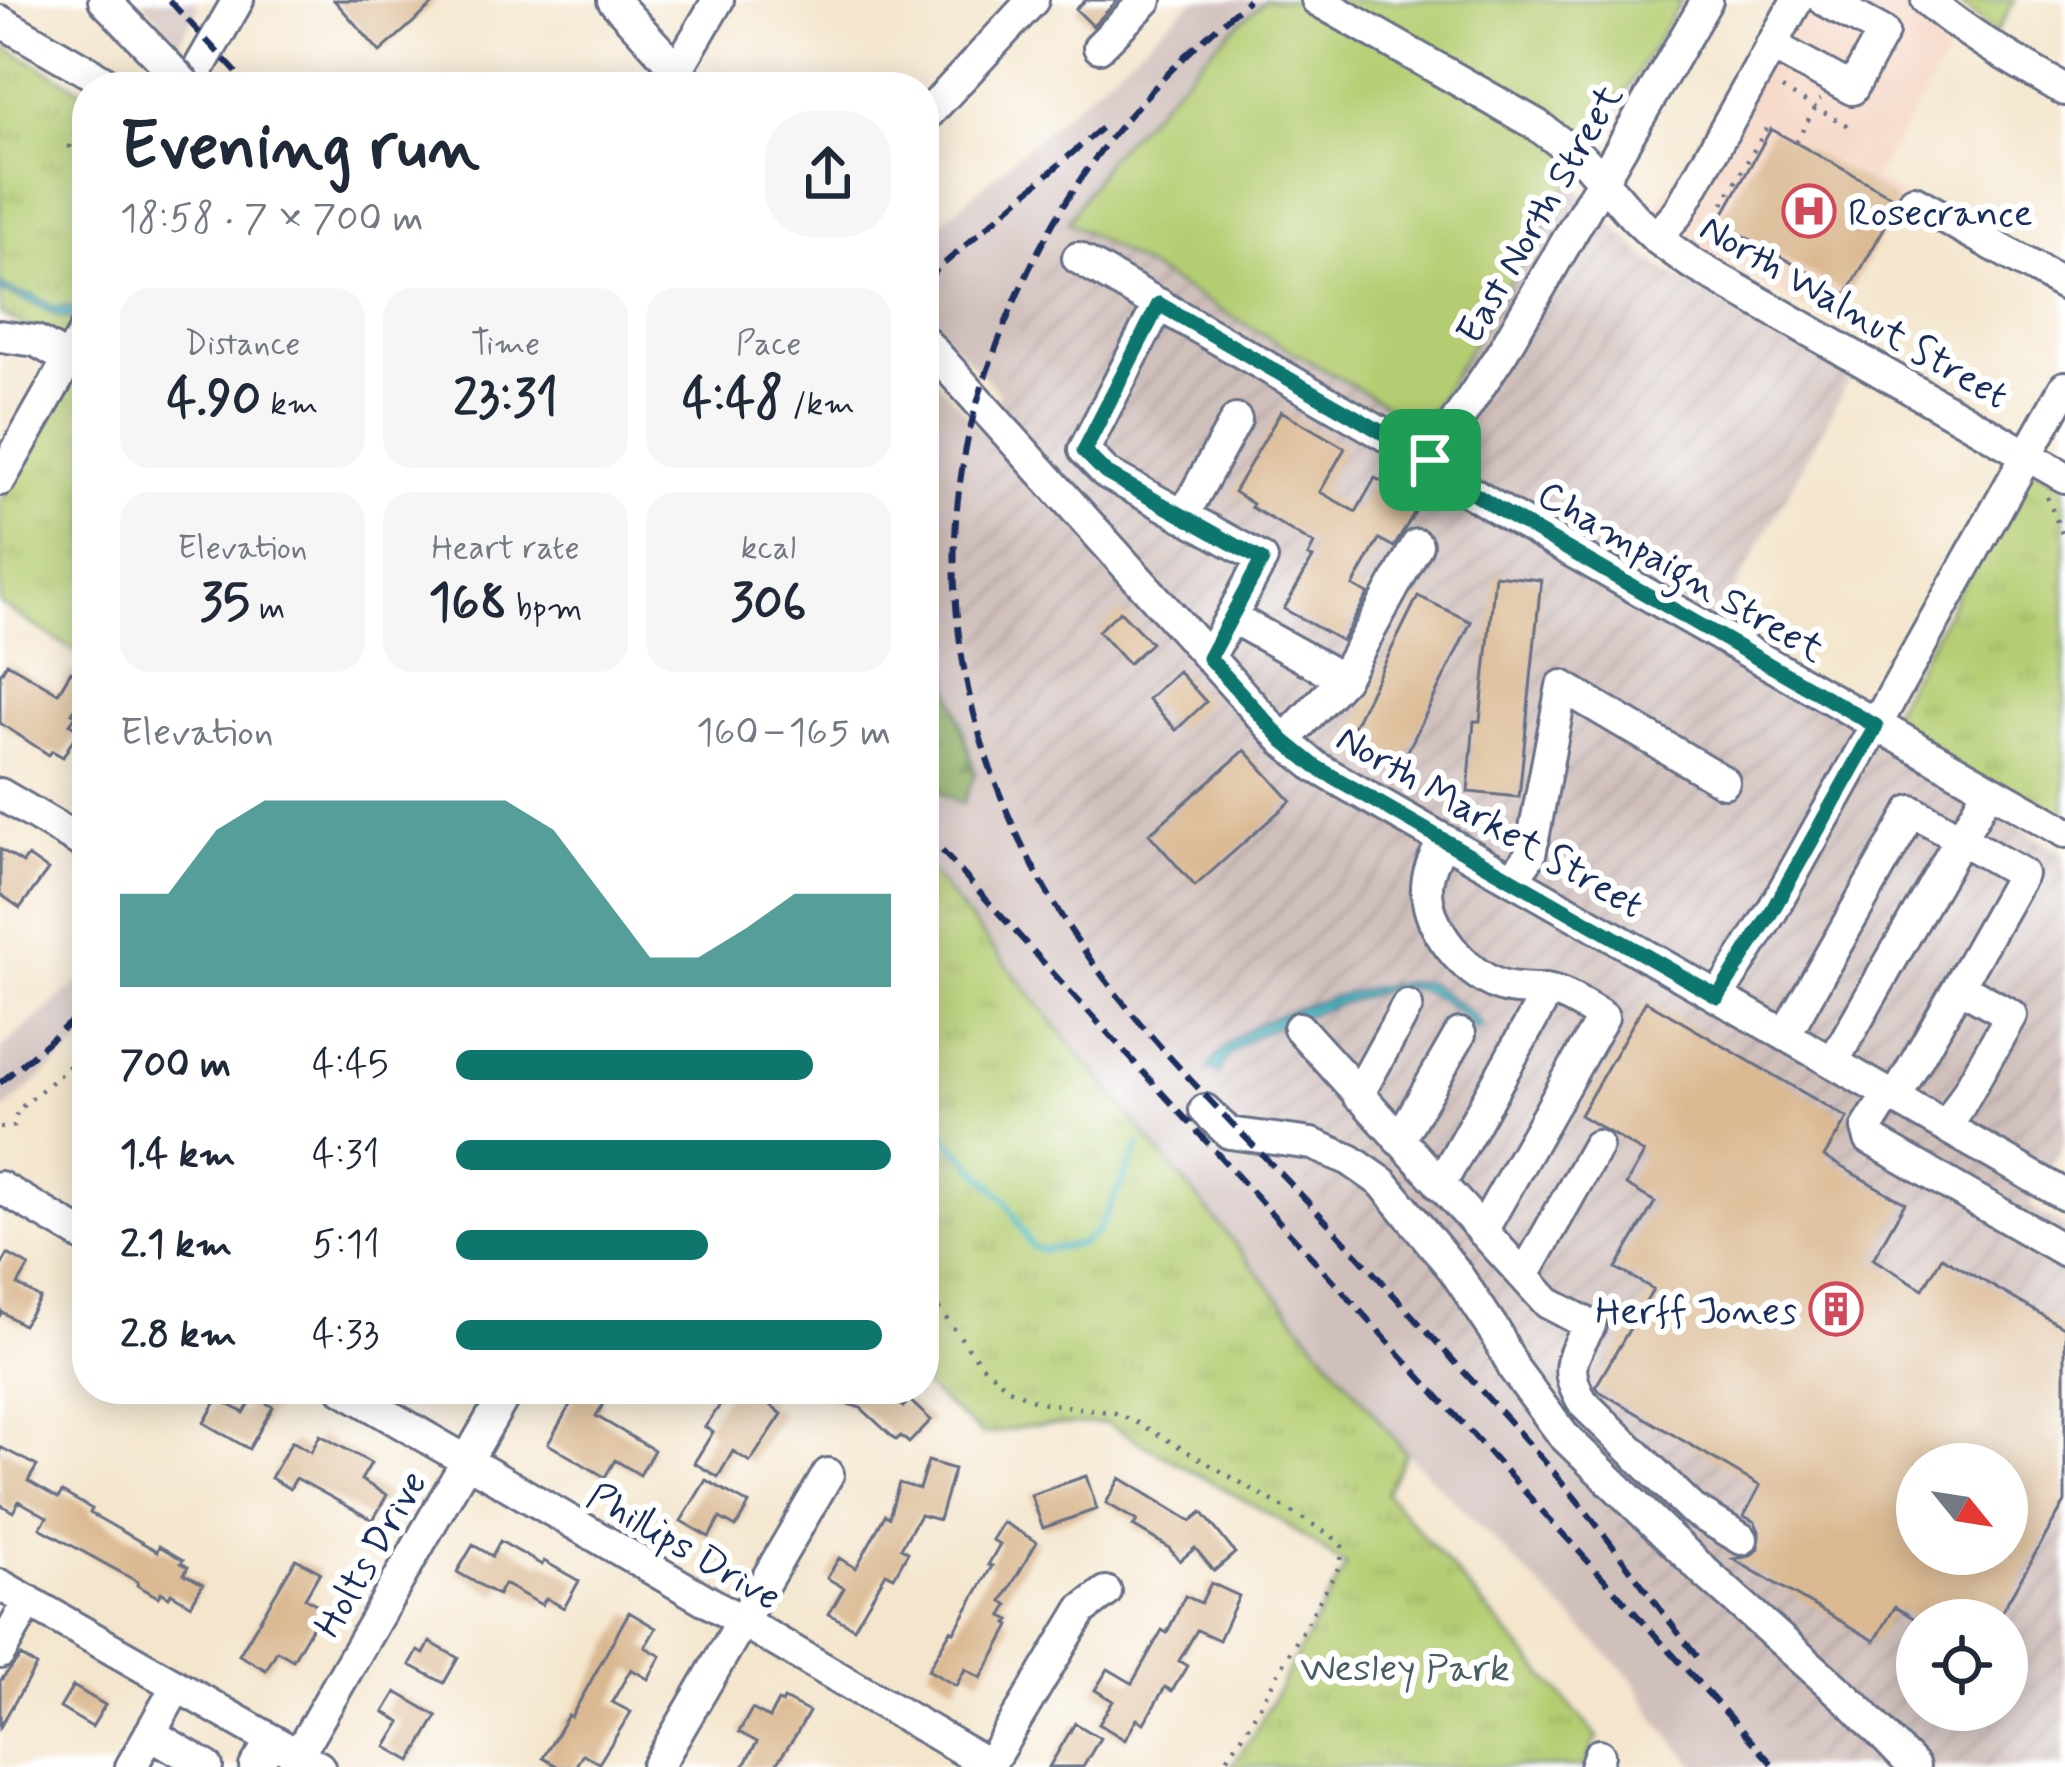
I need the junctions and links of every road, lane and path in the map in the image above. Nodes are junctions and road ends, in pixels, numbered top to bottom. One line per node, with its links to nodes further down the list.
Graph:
1 (104, 0): 16 (street)
2 (238, 0): 17 (street)
3 (614, 0): 18 (street)
4 (718, 0): 19 (street)
5 (1033, 0): 23 (street)
6 (1146, 0): 14 (street)
7 (1317, 0): 28 (street, North Walnut Street)
8 (1707, 0): 28 (street, East North Street)
9 (1797, 0): 13 (street)
10 (1824, 0): 20 (street)
11 (1927, 0): 22 (street)
12 (0, 22): 15 (street)
13 (1771, 45): 20 (street); 31 (street)
14 (1099, 47)
15 (88, 72)
16 (174, 72)
17 (186, 72)
18 (680, 72)
19 (688, 72)
20 (1832, 78): 24 (path)
21 (1782, 89): 24 (path)
22 (2065, 89)
23 (939, 102)
24 (1816, 108): 26 (path); 27 (path)
25 (1769, 124): 30 (path)
26 (1849, 126)
27 (1796, 142)
28 (1604, 180): 31 (street, North Walnut Street); 42 (street, East North Street)
29 (1915, 201): 33 (street)
30 (1705, 235)
31 (1656, 238): 41 (street, North Walnut Street)
32 (1078, 258): 34 (street, Champaign Street)
33 (2065, 285)
34 (1159, 304): 42 (street, Champaign Street); 45 (street)
35 (0, 336): 38 (street)
36 (72, 352): 38 (street)
37 (939, 358): 49 (street, North Market Street)
38 (68, 359): 43 (street)
39 (2065, 387): 41 (street)
40 (1236, 420): 45 (street)
41 (2028, 456): 44 (street, North Walnut Street); 51 (street)
42 (1430, 460): 51 (street, Champaign Street)
43 (0, 480)
44 (2056, 487): 46 (path)
45 (1183, 516): 48 (street)
46 (2065, 541)
47 (1417, 545): 50 (street)
48 (1231, 617): 49 (street); 50 (street)
49 (1209, 658): 52 (street, North Market Street)
50 (1343, 679): 52 (street)
51 (1876, 726): 54 (street, Champaign Street); 63 (street)
52 (1284, 741): 59 (street, North Market Street)
53 (1724, 782): 60 (street)
54 (1989, 789): 56 (street, Champaign Street); 58 (street)
55 (0, 794): 57 (street)
56 (2065, 832)
57 (72, 836)
58 (1960, 838): 61 (street); 67 (street); 68 (street)
59 (1444, 840): 60 (street, North Market Street); 62 (street)
60 (1513, 880): 63 (street, North Market Street)
61 (1959, 986): 71 (street); 74 (street)
62 (1548, 991): 77 (street); 81 (street)
63 (1718, 997): 67 (street, North Market Street)
64 (1407, 1006): 70 (street)
65 (1299, 1028): 70 (street)
66 (1460, 1034): 75 (street)
67 (1785, 1035): 68 (street, North Market Street)
68 (1833, 1062): 71 (street, North Market Street)
69 (72, 1064): 73 (path)
70 (1358, 1095): 75 (street)
71 (1892, 1097): 74 (street, North Market Street); 82 (street)
72 (1205, 1110): 104 (street)
73 (0, 1128)
74 (1947, 1128): 78 (street, North Market Street)
75 (1399, 1140): 77 (street)
76 (1598, 1146): 83 (street)
77 (1440, 1185): 81 (street)
78 (2062, 1186)
79 (0, 1187): 80 (street)
80 (72, 1229)
81 (1482, 1231): 83 (street)
82 (2065, 1251)
83 (1524, 1276): 89 (street)
84 (939, 1309): 103 (path)
85 (369, 1404): 87 (street, Phillips Drive)
86 (499, 1404): 87 (street, Holts Drive)
87 (467, 1461): 93 (street, Phillips Drive); 97 (street, Holts Drive)
88 (828, 1474): 93 (street)
89 (1742, 1538)
90 (0, 1585): 92 (street)
91 (1106, 1592): 98 (street)
92 (29, 1601): 94 (street); 95 (street)
93 (740, 1622): 98 (street, Phillips Drive); 102 (street)
94 (0, 1653)
95 (177, 1686): 96 (street); 97 (street)
96 (150, 1732): 99 (street); 100 (street)
97 (296, 1754): 101 (street, Holts Drive)
98 (988, 1766)
99 (130, 1767)
100 (207, 1767)
101 (255, 1767)
102 (657, 1767)
103 (1221, 1767)
104 (1914, 1767)

